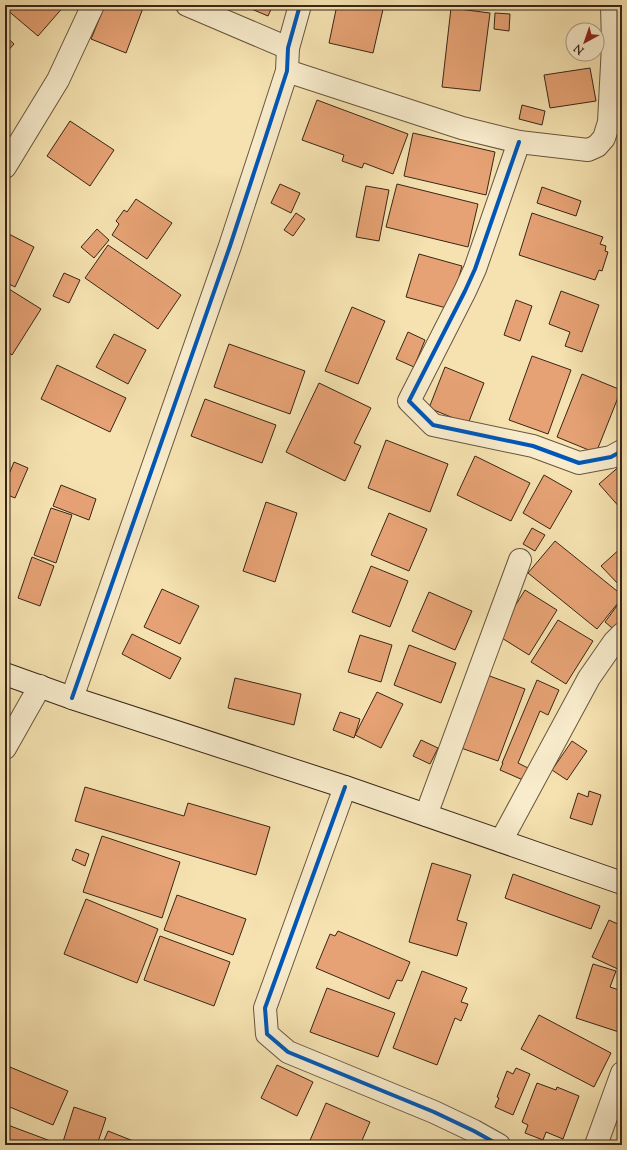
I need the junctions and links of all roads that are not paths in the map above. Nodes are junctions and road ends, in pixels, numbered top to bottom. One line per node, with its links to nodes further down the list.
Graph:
1 (93, 5): 8 (street)
2 (187, 5): 5 (street)
3 (300, 5): 5 (street)
4 (612, 5): 7 (street)
5 (288, 48): 6 (street)
6 (287, 71): 7 (street); 14 (street)
7 (519, 142): 9 (street)
8 (5, 167)
9 (622, 451)
10 (520, 560): 17 (street)
11 (622, 634): 18 (street)
12 (5, 674): 13 (street)
13 (40, 686): 14 (street); 15 (street)
14 (72, 698): 16 (street)
15 (5, 748)
16 (345, 787): 17 (street); 21 (street)
17 (426, 815): 18 (street)
18 (501, 841): 19 (street)
19 (622, 882)
20 (622, 1073): 22 (street)
21 (499, 1145)
22 (596, 1145)

